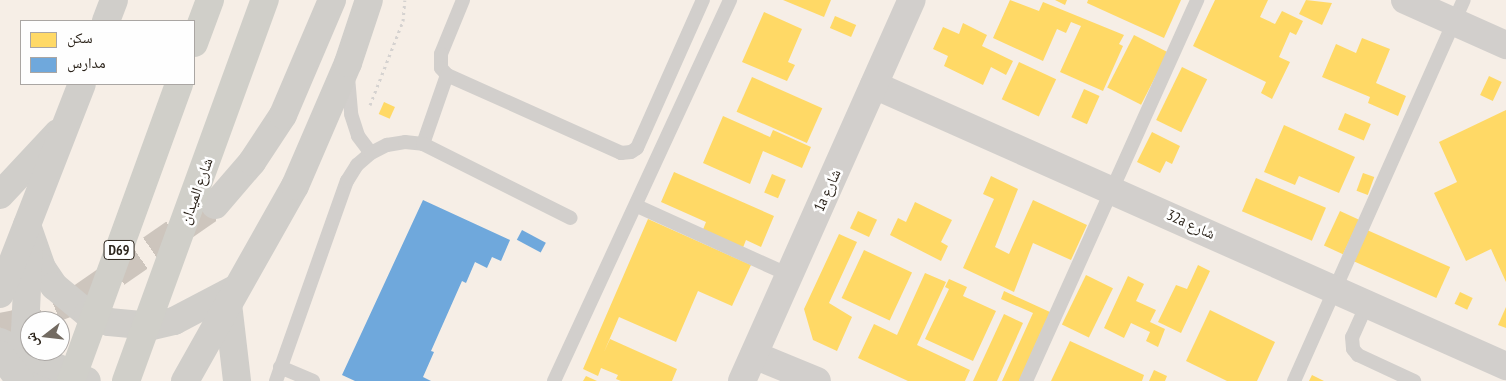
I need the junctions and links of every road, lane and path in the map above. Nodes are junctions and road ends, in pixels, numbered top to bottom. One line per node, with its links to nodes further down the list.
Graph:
1 (114, 0): 14 (main road)
2 (210, 0): 15 (main road)
3 (266, 0): 50 (main road, شارع الميدان)
4 (332, 0): 28 (main road)
5 (369, 0): 17 (main road)
6 (405, 0): 23 (path)
7 (463, 0): 18 (lane)
8 (704, 0): 18 (lane)
9 (730, 0): 29 (lane)
10 (912, 0): 21 (street, 1a شارع)
11 (1197, 0): 26 (lane)
12 (1406, 0): 13 (street)
13 (1459, 11): 16 (street); 33 (lane)
14 (106, 20)
15 (195, 40)
16 (1506, 45)
17 (348, 64): 23 (lane); 35 (main road)
18 (447, 75): 24 (lane)
19 (82, 85): 22 (main road)
20 (179, 85): 48 (main road, D69)
21 (874, 85): 26 (street, 32a شارع); 32 (street, 1a شارع)
22 (67, 123): 27 (main road); 31 (main road)
23 (358, 136): 25 (lane)
24 (423, 144): 25 (lane); 30 (lane)
25 (371, 153): 45 (lane)
26 (1112, 189): 33 (street, 32a شارع); 57 (lane)
27 (0, 194)
28 (215, 205)
29 (637, 206): 32 (lane); 54 (lane)
30 (571, 218)
31 (27, 225): 34 (main road); 35 (main road); 37 (main road)
32 (789, 275): 41 (street, 1a شارع)
33 (1335, 289): 36 (street, 32a شارع); 58 (lane)
34 (0, 294)
35 (232, 297): 51 (main road); 52 (main road)
36 (1367, 304): 44 (street, 32a شارع); 59 (lane)
37 (24, 311)
38 (0, 342): 39 (main road)
39 (20, 351)
40 (0, 354): 46 (main road)
41 (754, 354): 55 (street, 1a شارع); 56 (street)
42 (31, 361): 47 (main road)
43 (43, 361): 49 (main road)
44 (1506, 366)
45 (277, 375): 53 (lane)
46 (20, 381)
47 (39, 381)
48 (71, 381)
49 (86, 381)
50 (126, 381)
51 (185, 381)
52 (237, 381)
53 (313, 381)
54 (554, 381)
55 (742, 381)
56 (816, 381)
57 (1026, 381)
58 (1294, 381)
59 (1414, 381)

